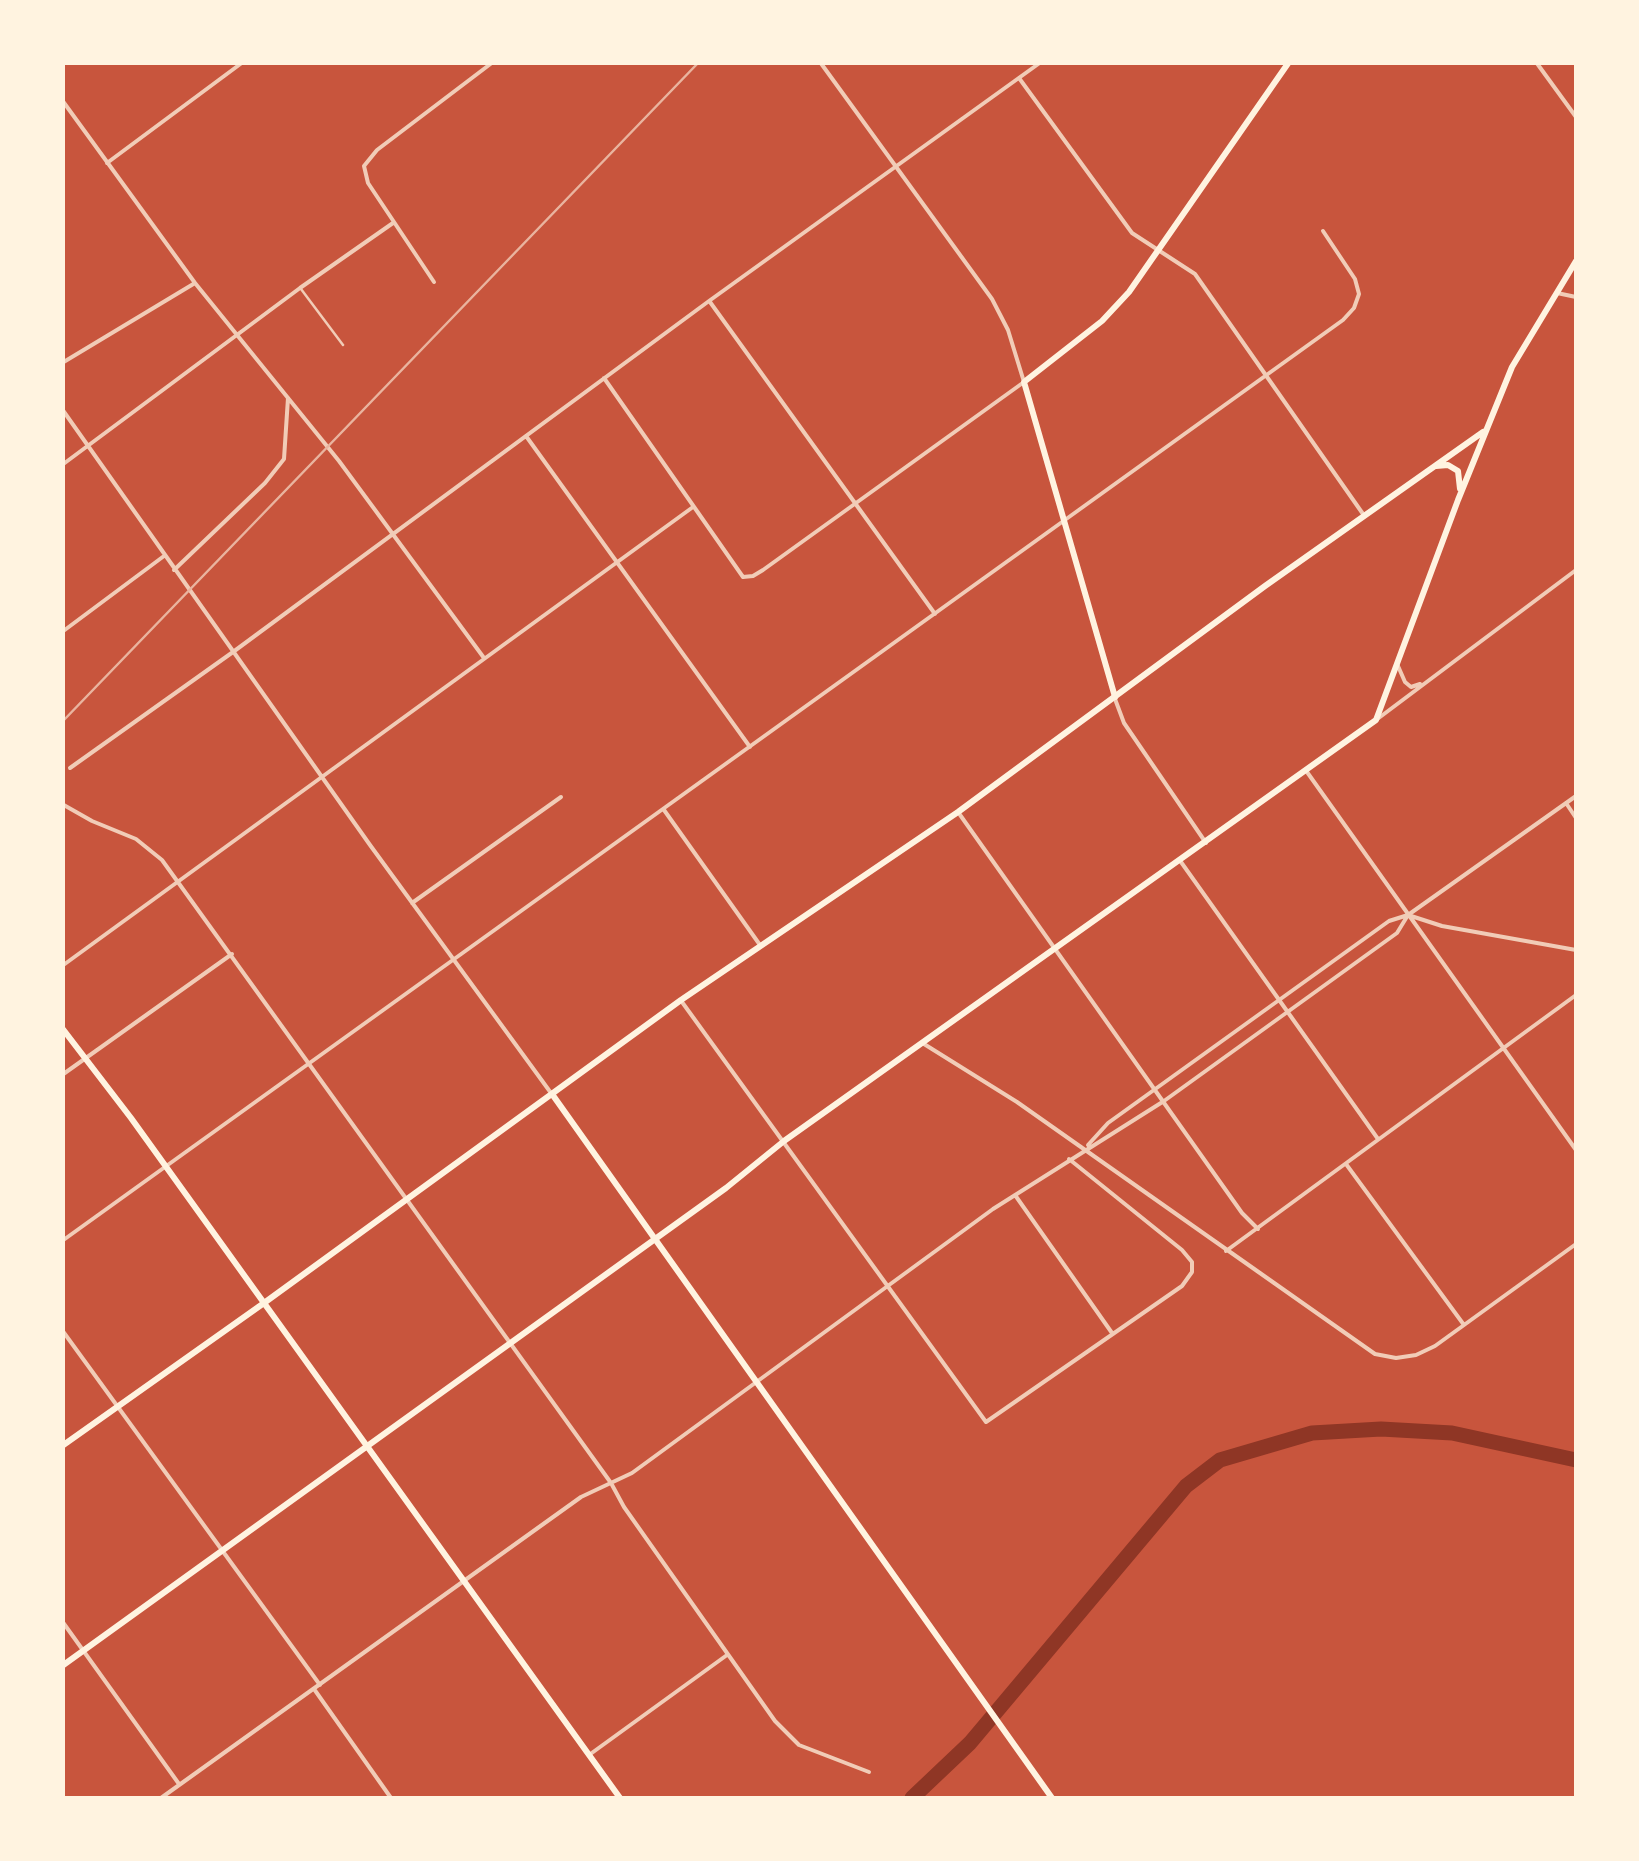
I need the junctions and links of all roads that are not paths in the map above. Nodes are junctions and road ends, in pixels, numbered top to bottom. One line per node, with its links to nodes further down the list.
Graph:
1 (244, 62): 10 (street)
2 (493, 62): 12 (street)
3 (820, 62): 11 (street)
4 (1041, 62): 7 (street)
5 (1289, 62): 14 (main road)
6 (1536, 62): 9 (street)
7 (1020, 78): 11 (street); 14 (street)
8 (62, 100): 10 (street)
9 (1576, 117)
10 (107, 163): 17 (street)
11 (896, 169): 21 (street); 27 (street)
12 (393, 223): 16 (street); 18 (street)
13 (1323, 231): 25 (street)
14 (1159, 251): 25 (street); 27 (main road)
15 (1576, 261): 19 (main road)
16 (434, 282)
17 (196, 283): 22 (street); 24 (street)
18 (300, 288): 22 (street); 23 (lane)
19 (1555, 292): 20 (street); 30 (main road)
20 (1576, 297)
21 (709, 300): 26 (street); 36 (street)
22 (236, 336): 28 (street); 32 (street)
23 (343, 345)
24 (62, 363)
25 (1265, 375): 38 (street); 39 (street)
26 (604, 378): 31 (street); 37 (street)
27 (1024, 382): 36 (street); 39 (main road)
28 (288, 398): 40 (street); 43 (street)
29 (62, 409): 32 (street)
30 (1486, 430): 34 (main road); 35 (main road)
31 (526, 436): 40 (street); 42 (street)
32 (90, 447): 33 (street); 41 (street)
33 (62, 465)
34 (1431, 468): 35 (main road); 38 (main road)
35 (1458, 500): 49 (main road)
36 (854, 505): 37 (street); 45 (street)
37 (693, 507): 42 (street)
38 (1364, 515): 51 (main road)
39 (1064, 522): 45 (street); 51 (main road)
40 (394, 534): 47 (street); 48 (street)
41 (164, 556): 43 (street); 46 (street)
42 (616, 562): 48 (street); 53 (street)
43 (174, 570): 47 (street)
44 (1576, 570): 50 (street)
45 (936, 614): 53 (street)
46 (62, 632)
47 (233, 652): 54 (street); 56 (street)
48 (484, 658): 56 (street)
49 (1398, 662): 50 (street); 52 (main road)
50 (1425, 683): 52 (street)
51 (1114, 697): 62 (main road); 64 (street)
52 (1376, 720): 55 (main road)
53 (750, 747): 61 (street)
54 (70, 768)
55 (1307, 772): 64 (main road); 68 (street)
56 (323, 778): 66 (street); 67 (street)
57 (1576, 796): 59 (street)
58 (561, 797): 67 (street)
59 (1566, 803): 63 (street); 68 (street)
60 (62, 804): 66 (street)
61 (664, 810): 69 (street); 73 (street)
62 (958, 812): 69 (main road); 70 (street)
63 (1576, 818)
64 (1206, 842): 65 (main road)
65 (1180, 862): 70 (main road); 76 (street)
66 (180, 882): 72 (street); 74 (street)
67 (412, 904): 73 (street)
68 (1408, 915): 71 (street); 76 (street); 78 (street); 81 (street)
69 (761, 946): 77 (main road)
70 (1054, 950): 80 (main road); 85 (street)
71 (1576, 950)
72 (232, 954): 82 (street); 83 (street)
73 (454, 961): 83 (street); 86 (street)
74 (62, 966)
75 (1576, 995): 81 (street)
76 (1280, 999): 78 (street); 85 (street)
77 (681, 1000): 86 (main road); 89 (street)
78 (1288, 1011): 87 (street); 88 (street)
79 (62, 1028): 82 (main road)
80 (924, 1044): 89 (main road); 90 (street)
81 (1504, 1048): 88 (street); 91 (street)
82 (86, 1058): 84 (street); 94 (main road)
83 (309, 1063): 94 (street); 96 (street)
84 (62, 1075)
85 (1156, 1090): 87 (street); 90 (street)
86 (552, 1094): 96 (main road); 98 (main road)
87 (1164, 1101): 90 (street); 97 (street)
88 (1378, 1140): 93 (street)
89 (784, 1141): 98 (main road); 102 (street)
90 (1084, 1149): 92 (street); 101 (street)
91 (1576, 1150)
92 (1069, 1159): 95 (street); 106 (street)
93 (1346, 1164): 97 (street); 104 (street)
94 (166, 1168): 99 (street); 103 (main road)
95 (1014, 1195): 102 (street); 106 (street)
96 (406, 1201): 103 (main road); 107 (street)
97 (1258, 1229): 101 (street)
98 (654, 1240): 107 (main road); 108 (main road)
99 (62, 1241)
100 (1576, 1244): 104 (street)
101 (1226, 1251): 104 (street)
102 (888, 1288): 106 (street); 108 (street)
103 (264, 1303): 109 (main road); 111 (main road)
104 (1464, 1325)
105 (62, 1330): 109 (street)
106 (1112, 1334)
107 (508, 1344): 111 (main road); 112 (street)
108 (756, 1384): 112 (street); 126 (main road)
109 (118, 1408): 110 (main road); 113 (street)
110 (62, 1446)
111 (366, 1448): 113 (main road); 114 (main road)
112 (611, 1483): 114 (street); 117 (street)
113 (222, 1550): 116 (main road); 119 (street)
114 (464, 1584): 119 (street); 120 (main road)
115 (62, 1621): 116 (street)
116 (84, 1650): 118 (main road); 122 (street)
117 (727, 1654): 120 (street); 121 (street)
118 (62, 1666)
119 (317, 1687): 122 (street); 124 (street)
120 (590, 1755): 125 (main road)
121 (869, 1772)
122 (179, 1785): 123 (street)
123 (161, 1798)
124 (391, 1798)
125 (620, 1798)
126 (1052, 1798)

